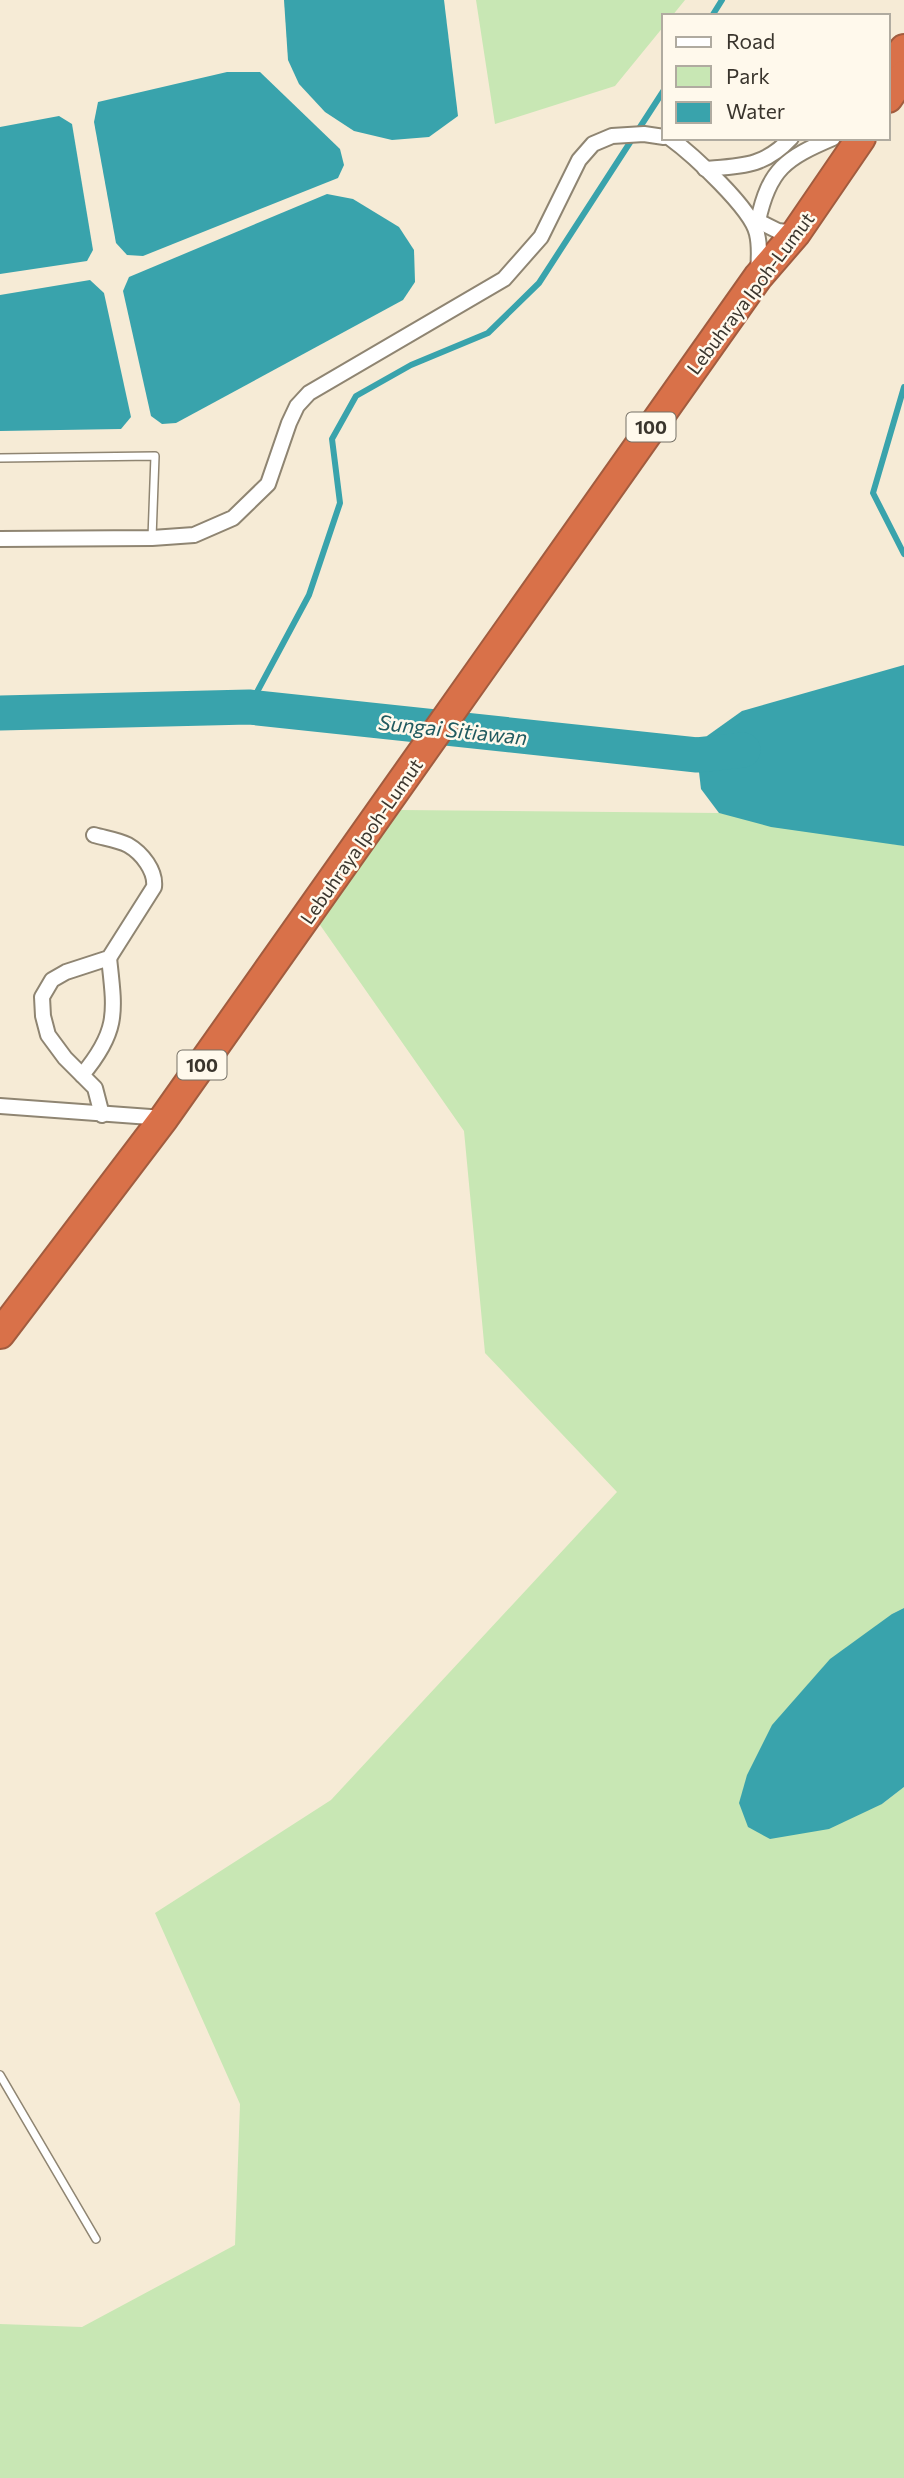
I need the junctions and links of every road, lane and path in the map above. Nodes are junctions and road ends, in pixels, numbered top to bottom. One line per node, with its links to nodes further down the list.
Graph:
1 (904, 47): 2 (highway)
2 (890, 68)
3 (904, 75): 4 (highway)
4 (890, 95)
5 (662, 137): 15 (street)
6 (673, 140): 11 (street)
7 (789, 140): 11 (street)
8 (829, 140): 12 (street)
9 (839, 140): 12 (highway, Lebuhraya Ipoh-Lumut / 100)
10 (859, 140): 12 (highway, Lebuhraya Ipoh-Lumut / 100)
11 (705, 169): 12 (street)
12 (770, 225): 13 (highway, Lebuhraya Ipoh-Lumut / 100); 13 (street)
13 (758, 276): 22 (highway, Lebuhraya Ipoh-Lumut / 100)
14 (0, 458): 15 (lane)
15 (152, 538): 16 (street)
16 (0, 539)
17 (94, 835): 18 (street)
18 (109, 958): 19 (street); 19 (street)
19 (82, 1075): 21 (street)
20 (0, 1106): 21 (street)
21 (102, 1115): 22 (street)
22 (164, 1118): 23 (highway, Lebuhraya Ipoh-Lumut / 100)
23 (0, 1334)
24 (0, 2076): 25 (lane)
25 (96, 2239)

